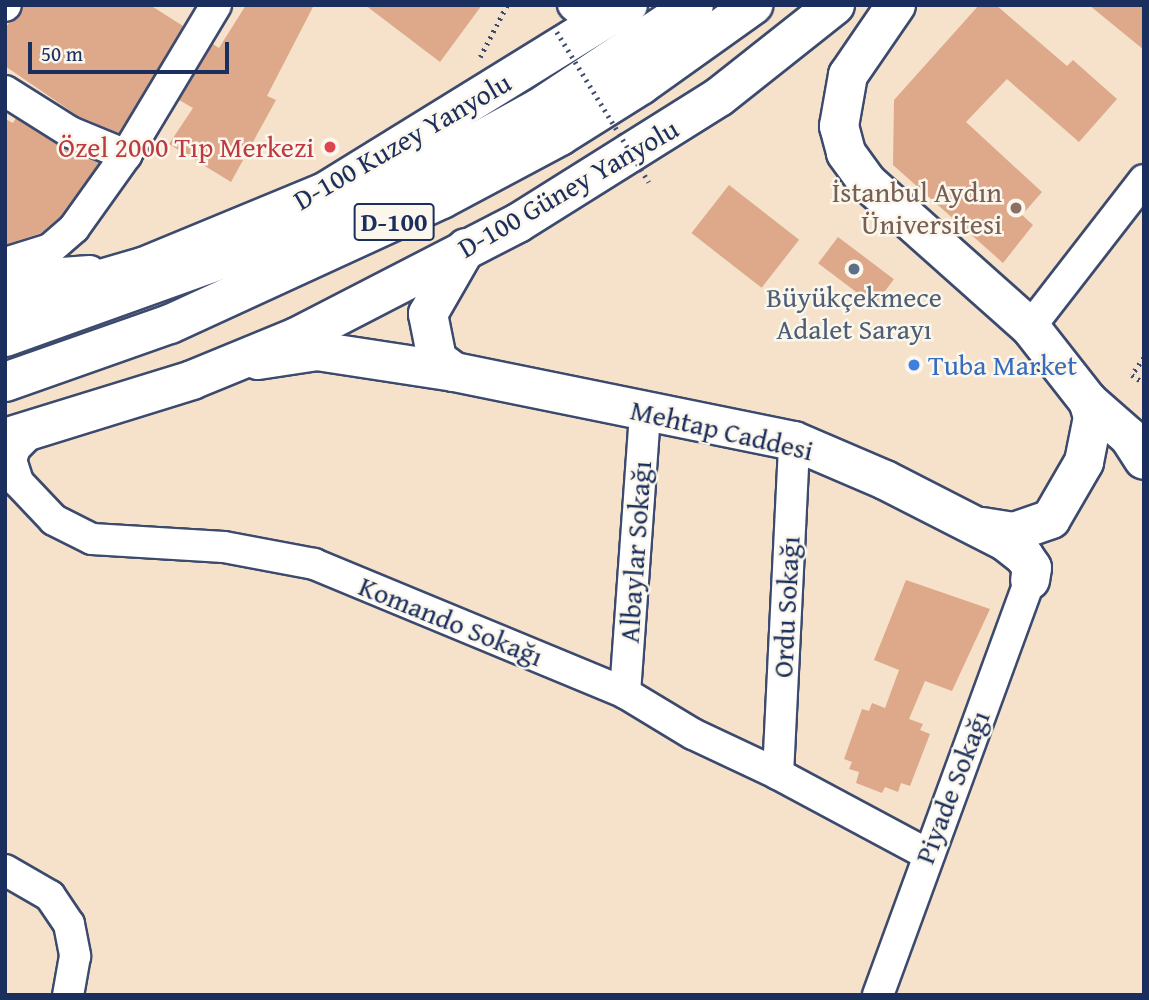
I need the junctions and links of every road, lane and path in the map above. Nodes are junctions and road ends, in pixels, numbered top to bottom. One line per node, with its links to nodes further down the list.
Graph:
1 (216, 5): 11 (street)
2 (508, 5): 9 (path)
3 (694, 5): 20 (main road, D-100)
4 (753, 5): 24 (main road, D-100)
5 (835, 5): 14 (main road, D-100 Güney Yanyolu)
6 (896, 5): 19 (main road)
7 (600, 12): 16 (main road, D-100 Kuzey Yanyolu)
8 (557, 32): 13 (path, bridge)
9 (488, 64)
10 (5, 91): 11 (street)
11 (126, 155): 15 (street)
12 (1144, 180): 19 (street)
13 (649, 182)
14 (466, 248): 22 (main road); 23 (main road, D-100 Güney Yanyolu)
15 (5, 263)
16 (143, 267): 17 (street); 18 (main road, D-100 Kuzey Yanyolu)
17 (5, 277)
18 (5, 307)
19 (1030, 327): 26 (main road)
20 (5, 337)
21 (1144, 358): 25 (path)
22 (454, 372): 23 (main road, Mehtap Caddesi); 27 (main road, Mehtap Caddesi)
23 (192, 380): 28 (main road, D-100 Güney Yanyolu)
24 (5, 382)
25 (1144, 383)
26 (1088, 401): 30 (main road); 31 (main road, Mehtap Caddesi)
27 (645, 411): 29 (main road, Mehtap Caddesi); 33 (street, Albaylar Sokağı)
28 (20, 434): 33 (street, Komando Sokağı)
29 (794, 441): 31 (main road, Mehtap Caddesi); 34 (street, Ordu Sokağı)
30 (1143, 459): 32 (main road)
31 (977, 526): 32 (main road, Mehtap Caddesi)
32 (1030, 580): 35 (street, Piyade Sokağı)
33 (625, 693): 34 (street, Komando Sokağı)
34 (779, 774): 35 (street, Komando Sokağı)
35 (926, 854): 38 (street, Piyade Sokağı)
36 (5, 870): 37 (street)
37 (68, 995)
38 (878, 995)

